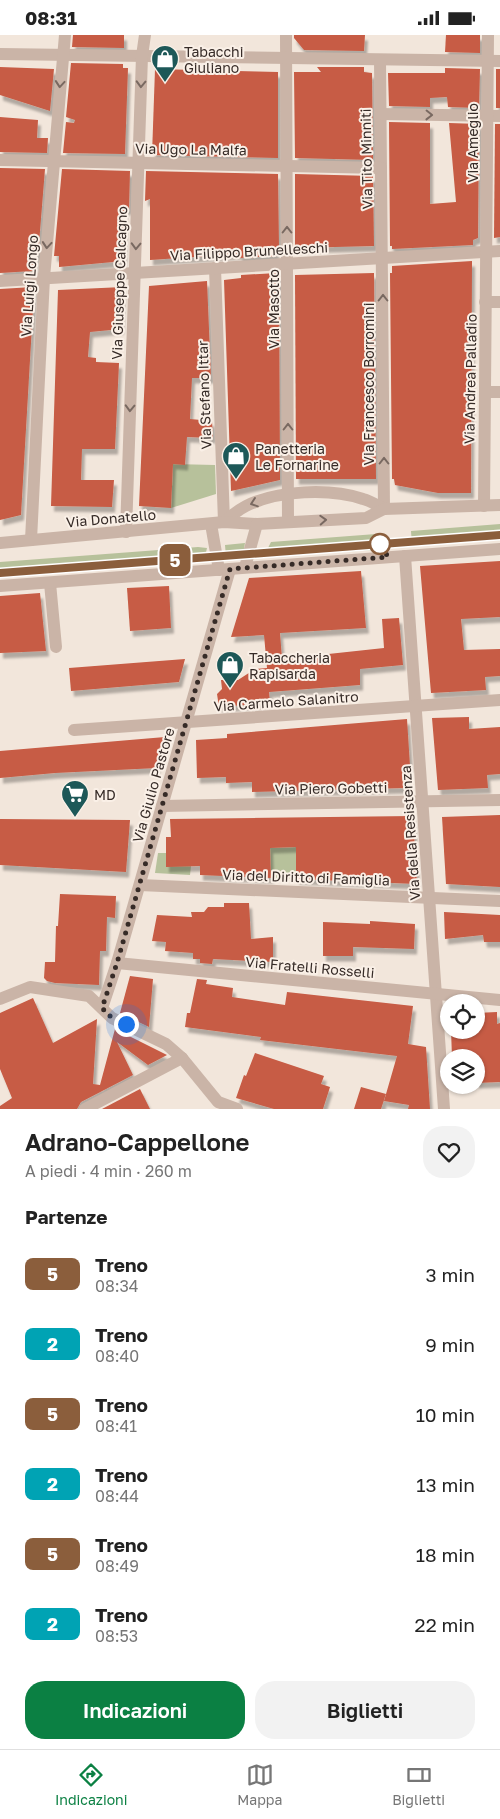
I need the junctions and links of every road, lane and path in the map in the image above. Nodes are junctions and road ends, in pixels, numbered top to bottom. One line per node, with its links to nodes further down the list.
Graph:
1 (65, 35): 6 (street, Via Luigi Longo)
2 (145, 35): 7 (street, Via Giuseppe Calcagno)
3 (286, 35): 8 (street, Via Masotto)
4 (488, 35): 10 (street, Via Ameglio)
5 (0, 54): 6 (street)
6 (63, 55): 7 (street); 14 (street, Via Luigi Longo, one-way to 14)
7 (142, 56): 8 (street); 15 (street, Via Giuseppe Calcagno, one-way to 15)
8 (286, 58): 9 (street); 16 (street, Via Masotto)
9 (380, 60): 10 (street); 11 (street, Via Tito Minniti)
10 (494, 61): 12 (street, Via Ameglio)
11 (381, 114): 12 (street, one-way to 12); 17 (street, Via Tito Minniti)
12 (494, 116): 19 (street, Via Ameglio)
13 (0, 160): 14 (street, Via Ugo La Malfa)
14 (54, 161): 15 (street, Via Ugo La Malfa); 24 (street, Via Luigi Longo, one-way to 24)
15 (139, 163): 16 (street, Via Ugo La Malfa); 23 (street, Via Giuseppe Calcagno, one-way to 23)
16 (287, 166): 17 (street, Via Ugo La Malfa); 21 (street, Via Masotto, one-way to 16)
17 (381, 168): 20 (street, Via Tito Minniti)
18 (500, 251): 19 (street, Via Filippo Brunelleschi)
19 (486, 252): 20 (street, Via Filippo Brunelleschi); 26 (street, Via Andrea Palladio)
20 (383, 258): 21 (street, Via Filippo Brunelleschi); 33 (street, Via Francesco Borromini, one-way to 20)
21 (287, 264): 22 (street, Via Filippo Brunelleschi); 30 (street, Via Masotto, one-way to 21)
22 (215, 268): 23 (street, Via Filippo Brunelleschi); 35 (street, Via Stefano Ittar)
23 (135, 273): 24 (street, Via Filippo Brunelleschi); 37 (street, Via Giuseppe Calcagno, one-way to 37)
24 (44, 278): 25 (street, Via Filippo Brunelleschi); 38 (street, Via Luigi Longo)
25 (0, 281)
26 (485, 302): 27 (street); 28 (street, Via Andrea Palladio)
27 (500, 302)
28 (485, 392): 29 (street); 32 (street, Via Andrea Palladio)
29 (500, 392)
30 (288, 493): 33 (street); 34 (street, Via Masotto); 35 (street, one-way to 35)
31 (500, 505): 32 (street)
32 (484, 506): 33 (street)
33 (384, 509): 34 (street, Via Donatello, one-way to 33)
34 (288, 522): 36 (street, Via Donatello)
35 (218, 523): 36 (street, Via Donatello); 37 (street, Via Donatello); 43 (street, Via Stefano Ittar)
36 (257, 524): 42 (street)
37 (126, 532): 38 (street, Via Donatello)
38 (31, 540): 39 (street, Via Donatello)
39 (0, 543)
40 (500, 549): 41 (street)
41 (405, 555): 42 (street); 48 (street, Via della Resistenza)
42 (245, 567): 43 (street)
43 (225, 569): 44 (street); 49 (street, Via Giulio Pastore)
44 (50, 583): 45 (street); 46 (street)
45 (0, 587)
46 (56, 647)
47 (500, 700): 48 (street, Via Carmelo Salanitro)
48 (416, 706): 49 (street, Via Carmelo Salanitro); 52 (street, Via della Resistenza)
49 (186, 723): 50 (street, Via Carmelo Salanitro); 53 (street, Via Giulio Pastore)
50 (74, 730)
51 (500, 800): 52 (street, Via Piero Gobetti)
52 (422, 801): 53 (street, Via Piero Gobetti); 55 (street, Via della Resistenza)
53 (162, 806): 54 (street, Via Giulio Pastore)
54 (140, 885): 55 (street, Via del Diritto di Famiglia); 57 (street, Via Giulio Pastore)
55 (429, 897): 56 (street, Via del Diritto di Famiglia); 58 (street, Via della Resistenza)
56 (500, 901)
57 (117, 963): 58 (street, Via Fratelli Rosselli); 61 (street, Via Giulio Pastore)
58 (437, 994): 60 (street, Via Fratelli Rosselli); 65 (street, Via della Resistenza)
59 (0, 999): 61 (street)
60 (500, 1000)
61 (102, 1008): 62 (street)
62 (182, 1058): 63 (street); 64 (street)
63 (85, 1109)
64 (237, 1109)
65 (444, 1109)

